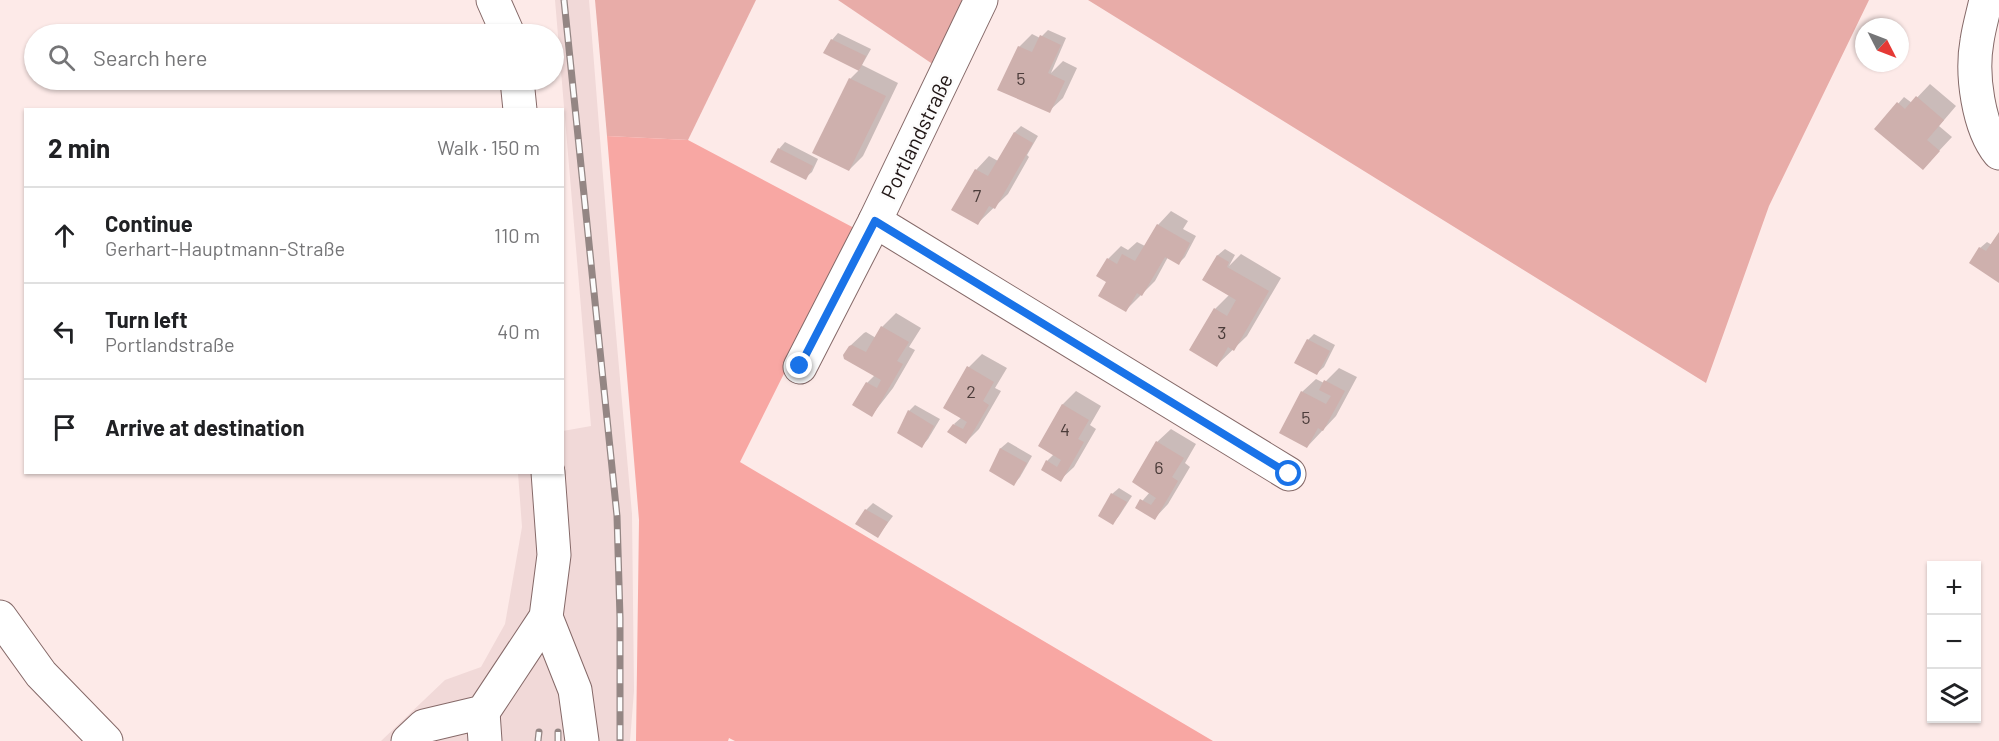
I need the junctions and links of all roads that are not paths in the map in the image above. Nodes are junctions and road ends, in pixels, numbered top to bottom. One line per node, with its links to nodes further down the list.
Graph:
1 (493, 0): 4 (street)
2 (981, 0): 8 (street, Portlandstraße)
3 (1986, 0): 7 (street)
4 (504, 24)
5 (518, 90): 6 (street)
6 (520, 108)
7 (1999, 153)
8 (875, 221): 9 (street, Portlandstraße); 11 (street)
9 (800, 366)
10 (548, 474): 13 (street)
11 (1289, 474)
12 (0, 617): 15 (street)
13 (546, 617): 14 (street); 18 (street)
14 (484, 726): 16 (street); 17 (street)
15 (106, 741)
16 (408, 741)
17 (467, 741)
18 (582, 741)

